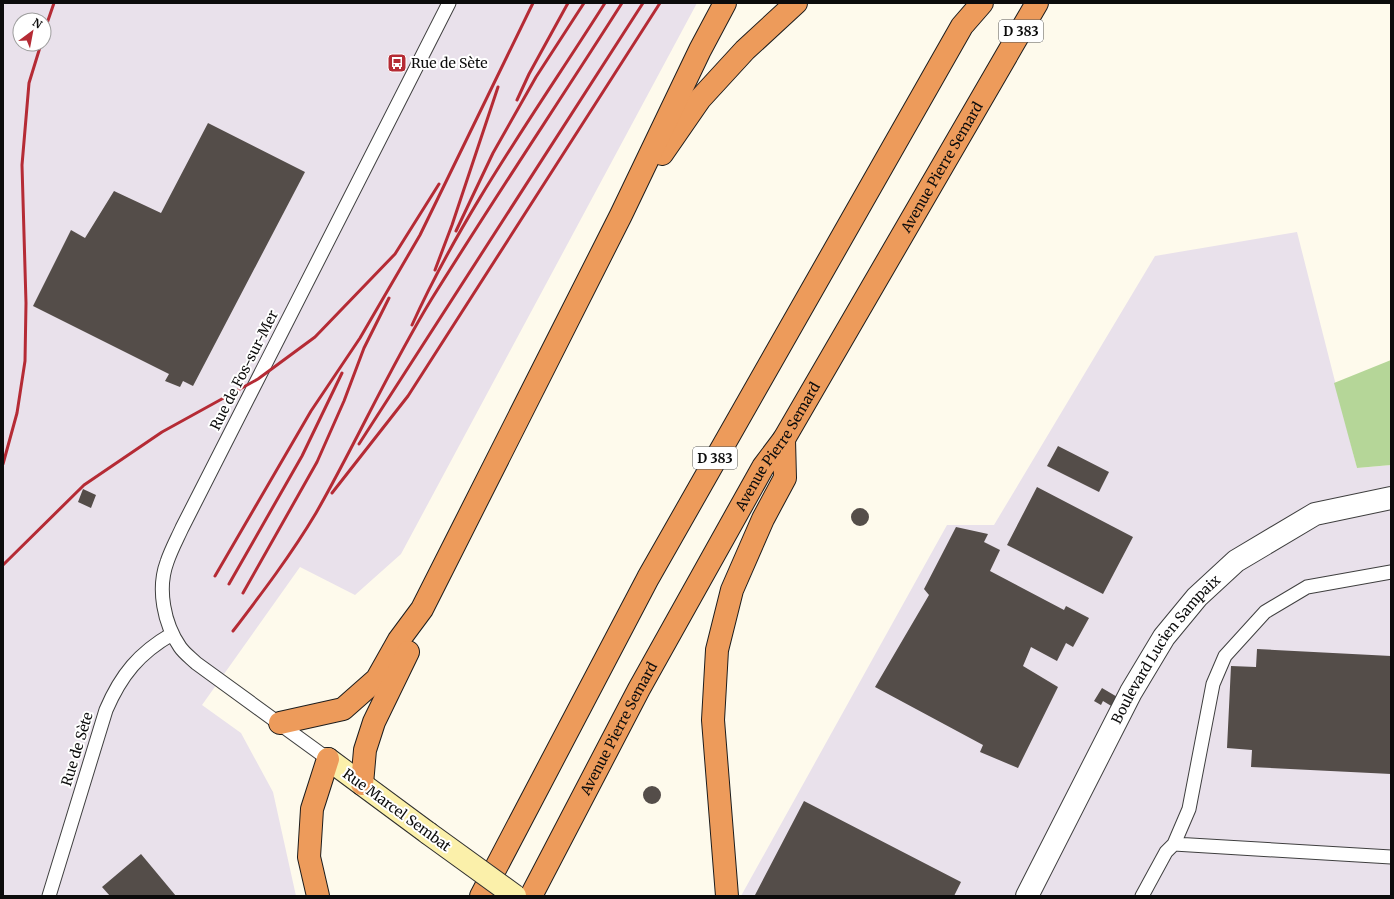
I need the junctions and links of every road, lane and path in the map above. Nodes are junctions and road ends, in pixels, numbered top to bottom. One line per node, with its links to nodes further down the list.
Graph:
1 (449, 3): 13 (lane, Rue de Fos-sur-Mer)
2 (725, 3): 8 (highway)
3 (796, 3): 8 (highway)
4 (973, 3): 7 (highway, D 383)
5 (982, 3): 7 (highway)
6 (1037, 3): 9 (highway, Avenue Pierre Semard / D 383)
7 (962, 26): 21 (highway, D 383)
8 (621, 215): 12 (highway)
9 (784, 439): 23 (highway, Avenue Pierre Semard / D 383); 24 (highway)
10 (1391, 498): 25 (street, Boulevard Lucien Sampaix)
11 (1391, 572): 17 (lane)
12 (422, 609): 14 (highway); 16 (highway)
13 (172, 634): 14 (lane, Rue de Fos-sur-Mer); 19 (lane, Rue de Sète)
14 (280, 723): 15 (lane, Rue Marcel Sembat)
15 (328, 759): 16 (main road, Rue Marcel Sembat); 20 (highway)
16 (362, 784): 22 (main road, Rue Marcel Sembat, bridge)
17 (1174, 844): 18 (lane); 26 (lane)
18 (1391, 857)
19 (49, 896)
20 (318, 896)
21 (481, 896)
22 (515, 896)
23 (531, 896)
24 (727, 896)
25 (1027, 896)
26 (1142, 896)

